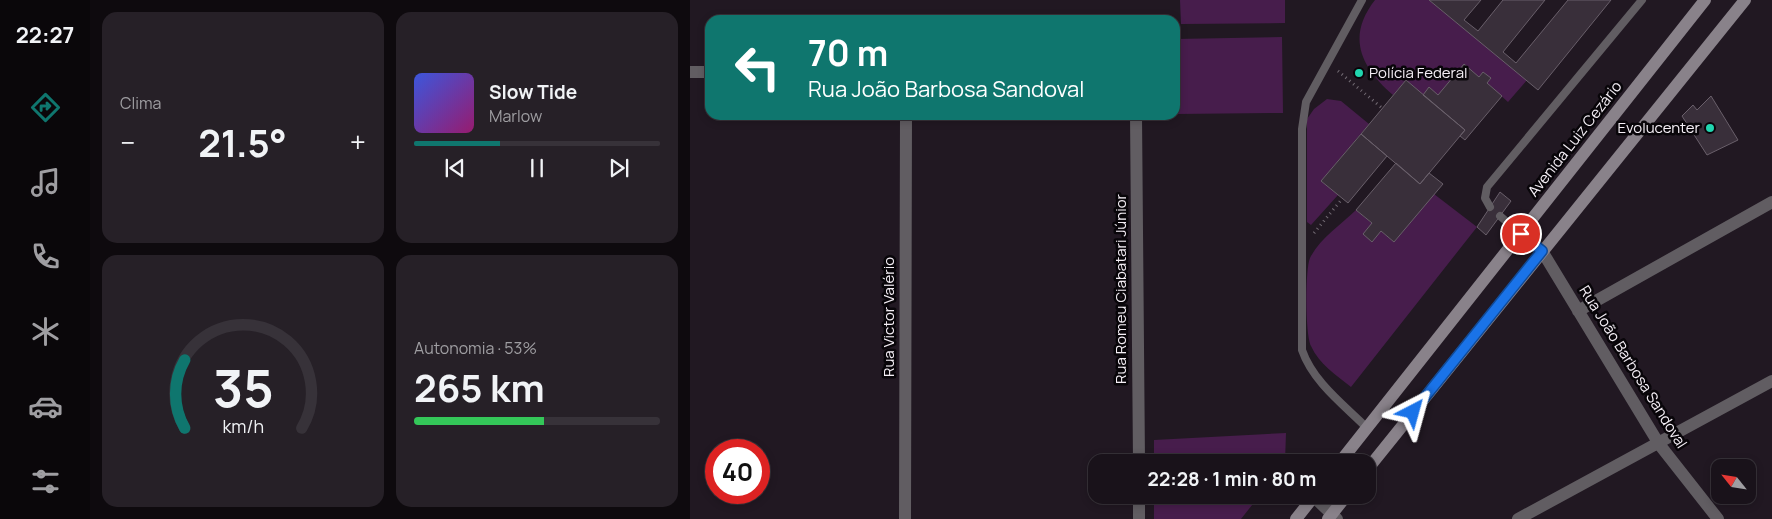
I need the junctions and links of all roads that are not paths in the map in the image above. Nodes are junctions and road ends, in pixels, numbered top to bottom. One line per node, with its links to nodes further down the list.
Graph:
1 (1362, 0): 16 (lane)
2 (1642, 0): 10 (lane)
3 (1705, 0): 12 (street, Avenida Luiz Cezário)
4 (1745, 0): 13 (street)
5 (690, 72): 6 (street)
6 (705, 72)
7 (906, 120): 26 (street, Rua Victor Valério)
8 (1136, 120): 18 (street, Rua Romeu Ciabatari Júnior)
9 (1772, 202): 14 (street)
10 (1490, 207)
11 (1500, 216): 12 (lane)
12 (1521, 234): 13 (street, Rua João Barbosa Sandoval); 16 (street, Avenida Luiz Cezário)
13 (1542, 251): 14 (street, Rua João Barbosa Sandoval); 20 (street)
14 (1578, 310): 17 (street, Rua João Barbosa Sandoval)
15 (1772, 380): 17 (street)
16 (1367, 428): 19 (street, Avenida Luiz Cezário)
17 (1659, 444): 29 (street); 30 (street, Rua João Barbosa Sandoval)
18 (1139, 454)
19 (1346, 454)
20 (1376, 458)
21 (1139, 504): 27 (street)
22 (1308, 504): 28 (street)
23 (1321, 504): 25 (street)
24 (1341, 504): 25 (street)
25 (1332, 517)
26 (905, 519)
27 (1139, 519)
28 (1296, 519)
29 (1518, 519)
30 (1718, 519)

